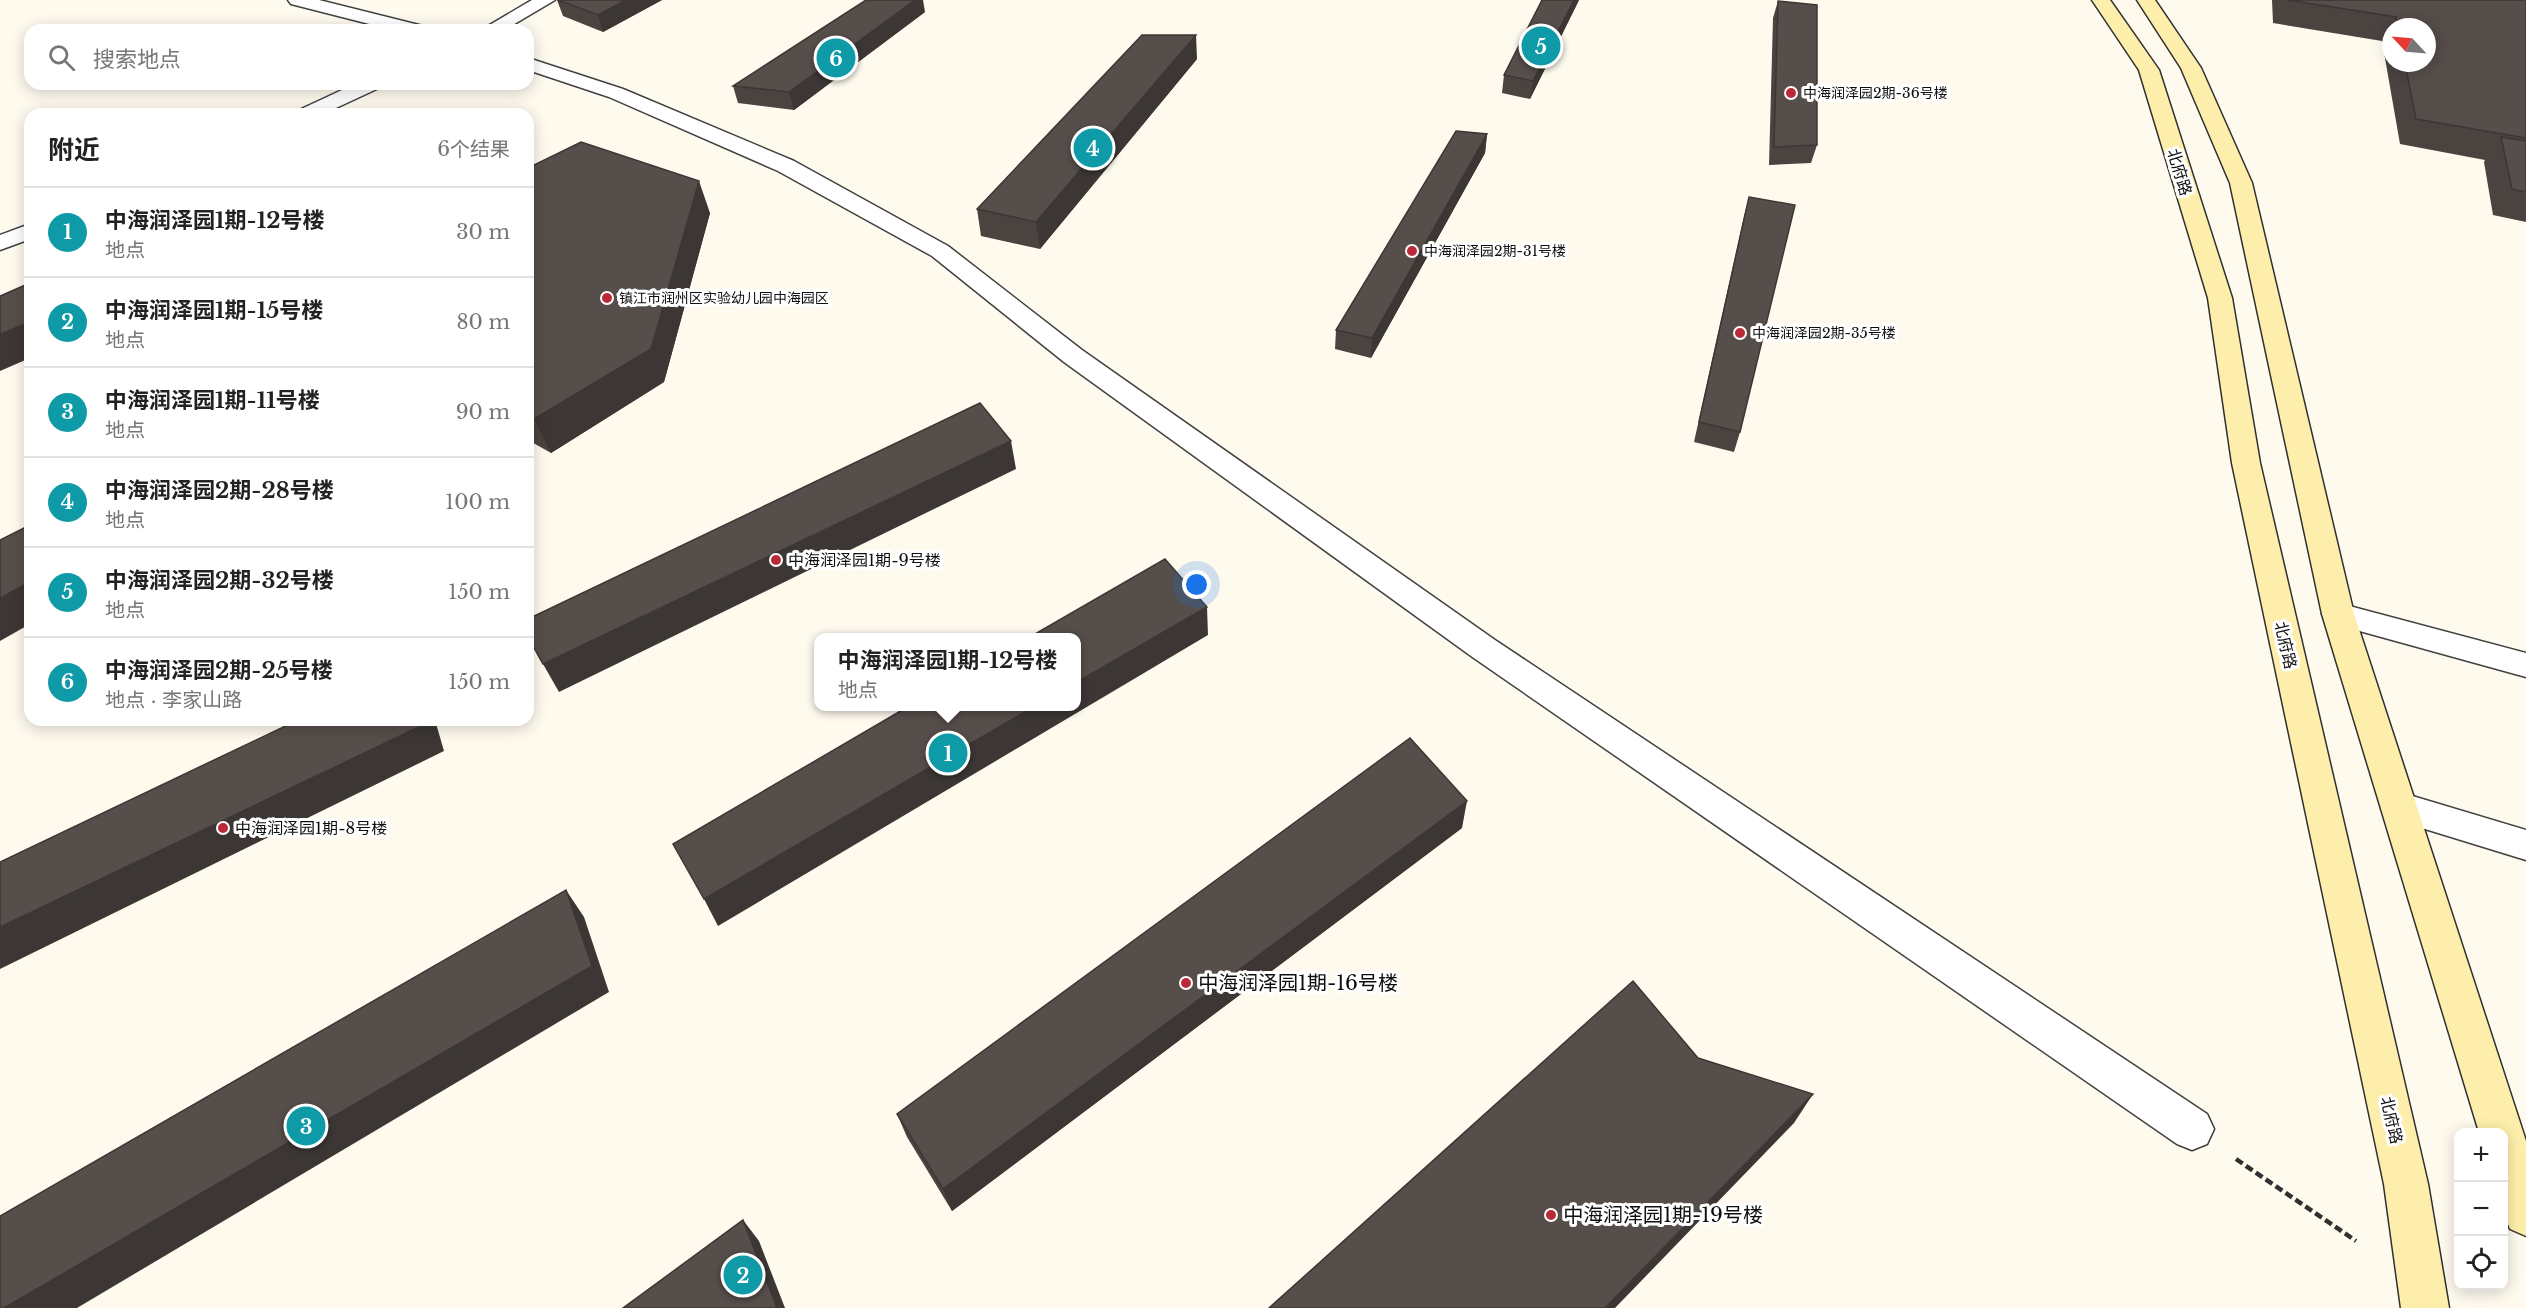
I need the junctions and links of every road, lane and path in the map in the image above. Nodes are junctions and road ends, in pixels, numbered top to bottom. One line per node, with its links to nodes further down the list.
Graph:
1 (297, 0): 5 (street)
2 (546, 0): 6 (street)
3 (2101, 0): 20 (main road, 北府路)
4 (2146, 0): 12 (main road)
5 (392, 24)
6 (501, 24)
7 (534, 65): 17 (street)
8 (359, 90): 9 (street)
9 (319, 108)
10 (24, 233): 11 (street)
11 (0, 243)
12 (2338, 614): 13 (street); 14 (main road)
13 (2526, 665)
14 (2399, 807): 15 (street); 16 (main road)
15 (2526, 845)
16 (2500, 1128)
17 (2192, 1129): 20 (path)
18 (2508, 1154): 19 (main road)
19 (2526, 1213)
20 (2423, 1296)

